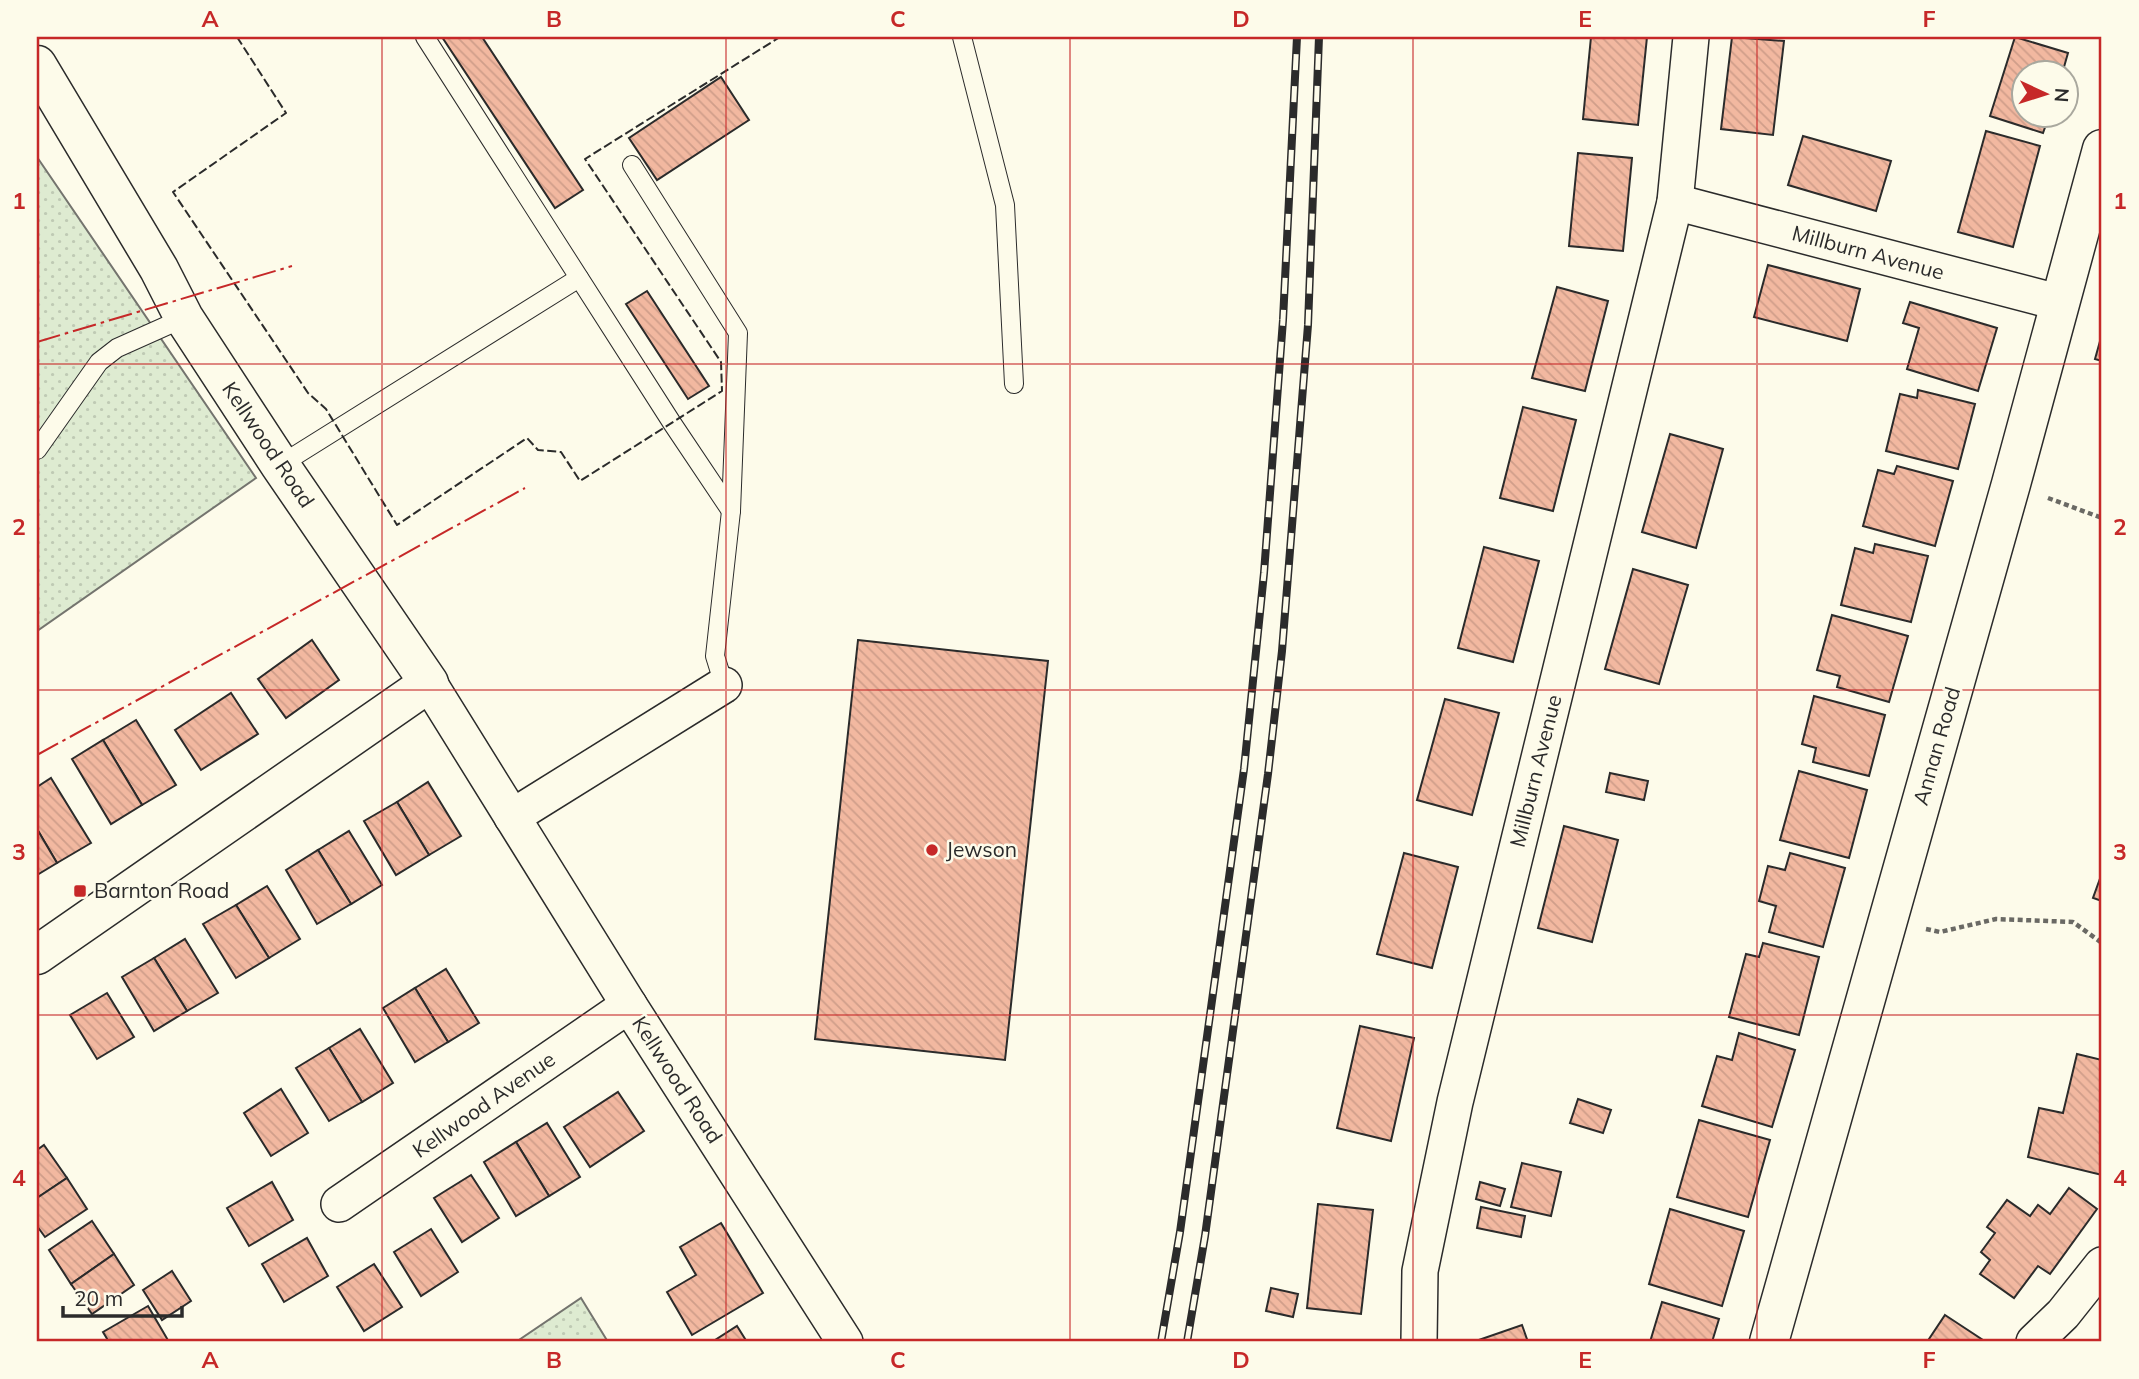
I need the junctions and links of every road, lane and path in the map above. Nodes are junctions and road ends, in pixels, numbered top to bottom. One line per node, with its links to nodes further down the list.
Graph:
1 (425, 37): 8 (lane)
2 (962, 37): 11 (lane)
3 (1692, 37): 7 (street, Millburn Avenue)
4 (37, 65): 10 (main road, Kellwood Road)
5 (2102, 149): 9 (main road, Annan Road)
6 (632, 165): 15 (lane)
7 (1675, 202): 9 (street, Millburn Avenue); 27 (street, Millburn Avenue)
8 (579, 278): 13 (lane); 15 (lane)
9 (2061, 303): 14 (main road, Annan Road)
10 (184, 318): 12 (lane); 13 (main road, Kellwood Road)
11 (1014, 384)
12 (37, 450)
13 (280, 465): 17 (main road, Kellwood Road)
14 (2011, 484): 16 (path); 20 (main road, Annan Road)
15 (731, 511): 18 (lane)
16 (2102, 518)
17 (429, 683): 19 (street, Kellwood Road); 22 (main road)
18 (724, 685): 19 (street)
19 (512, 817): 23 (street, Kellwood Road)
20 (1888, 922): 21 (path); 28 (main road, Annan Road)
21 (2102, 943)
22 (37, 955)
23 (629, 1005): 24 (street, Kellwood Avenue); 26 (street, Kellwood Road)
24 (339, 1204)
25 (2102, 1265): 29 (street)
26 (845, 1342)
27 (1419, 1342)
28 (1769, 1342)
29 (2034, 1342)

